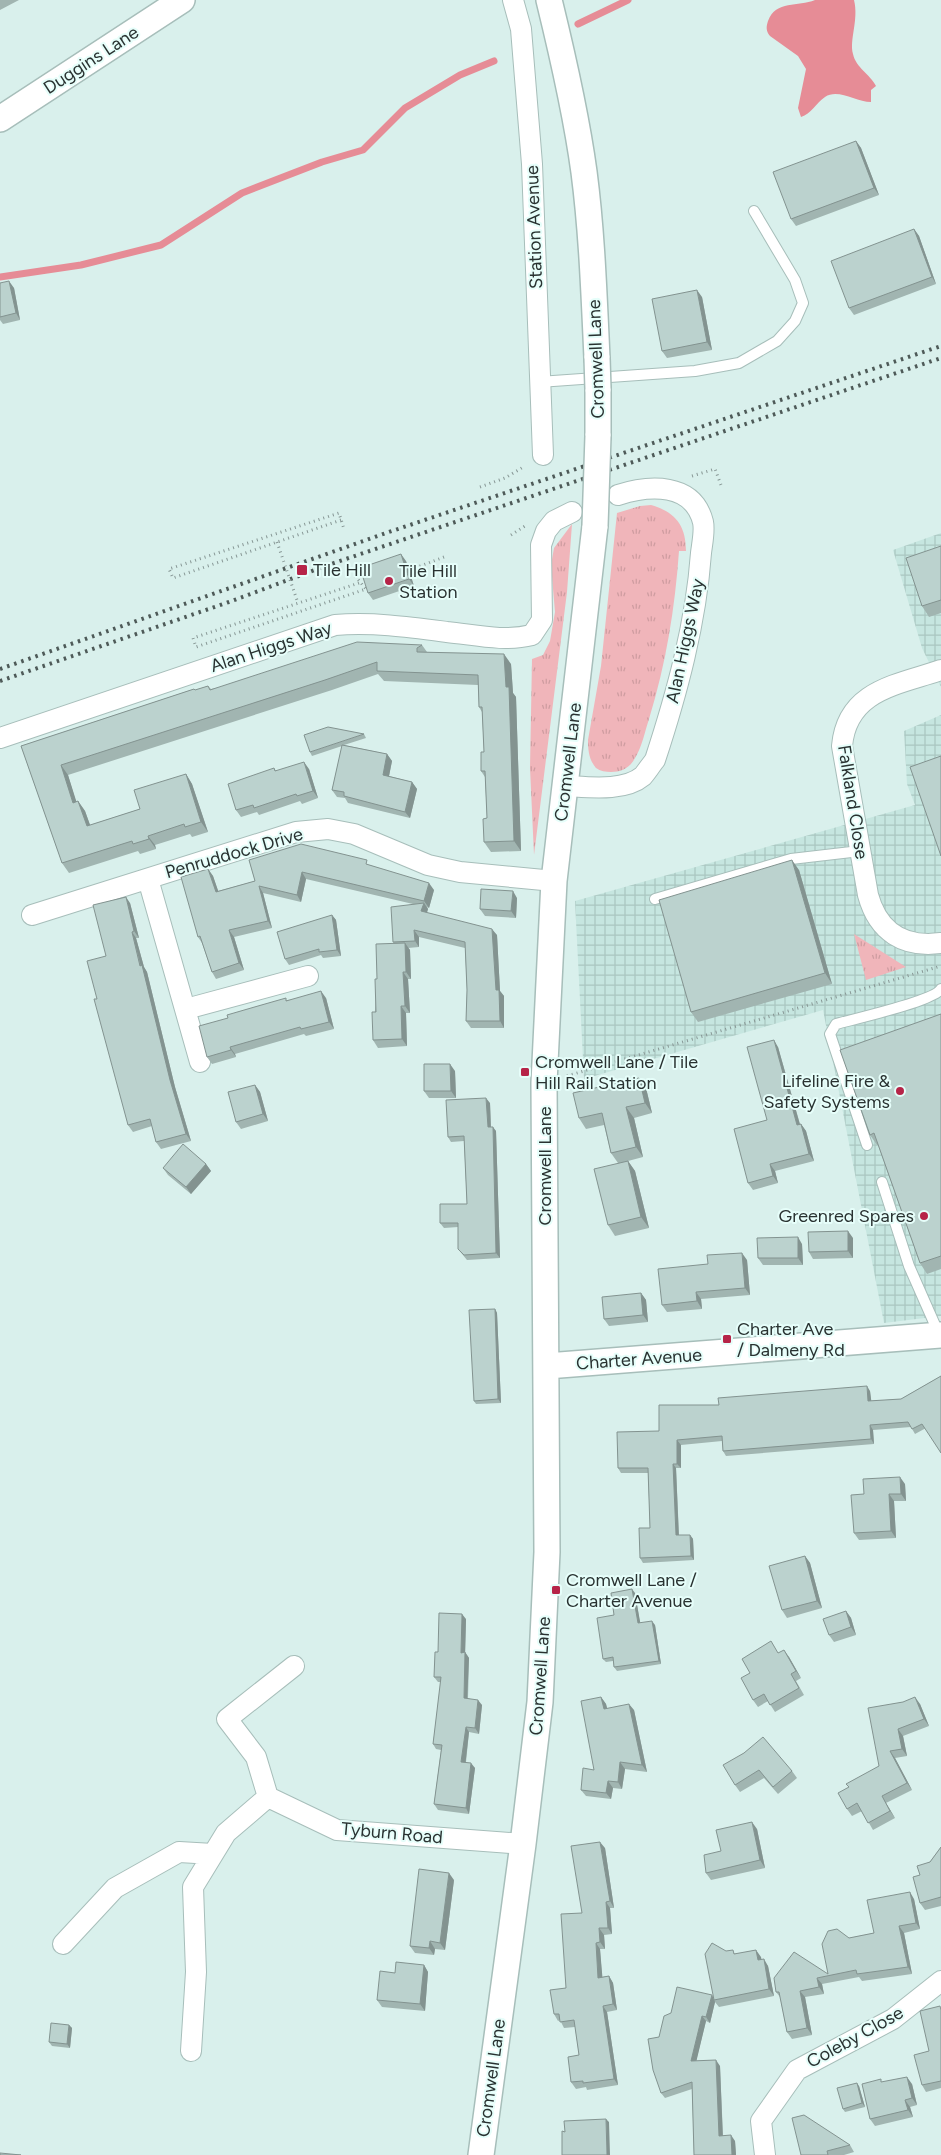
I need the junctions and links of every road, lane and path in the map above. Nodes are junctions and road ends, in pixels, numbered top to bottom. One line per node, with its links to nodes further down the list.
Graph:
1 (182, 0): 4 (street, Duggins Lane)
2 (513, 0): 6 (street, Station Avenue)
3 (549, 0): 21 (street, Cromwell Lane, bridge)
4 (0, 119)
5 (754, 211): 6 (lane)
6 (539, 382): 7 (street, Station Avenue)
7 (543, 455): 8 (path)
8 (480, 487)
9 (618, 495): 21 (street, Alan Higgs Way)
10 (572, 512): 20 (street, Alan Higgs Way)
11 (341, 520): 12 (path); 13 (path); 13 (path)
12 (344, 529)
13 (277, 542): 18 (path, bridge)
14 (444, 557): 15 (path)
15 (410, 574)
16 (355, 576): 17 (path)
17 (359, 582): 18 (path); 18 (path)
18 (298, 603)
19 (941, 670): 22 (street, Falkland Close)
20 (0, 738)
21 (565, 786): 24 (street, Cromwell Lane)
22 (860, 851): 25 (lane); 27 (street, Falkland Close)
23 (148, 879): 24 (street, Penruddock Drive); 26 (street, Penruddock Drive); 31 (street)
24 (554, 882): 33 (street, Cromwell Lane)
25 (656, 899)
26 (32, 915)
27 (941, 943)
28 (941, 966): 33 (path)
29 (308, 976): 31 (street)
30 (941, 989): 34 (lane)
31 (186, 1010): 32 (street)
32 (200, 1062)
33 (544, 1083): 37 (street, Cromwell Lane)
34 (866, 1145)
35 (882, 1182): 36 (lane)
36 (940, 1335): 37 (street, Charter Avenue)
37 (547, 1366): 40 (street, Cromwell Lane)
38 (294, 1666): 39 (street)
39 (268, 1797): 40 (street, Tyburn Road); 41 (street)
40 (523, 1844): 45 (street, Cromwell Lane)
41 (213, 1854): 42 (street); 44 (street)
42 (63, 1944)
43 (941, 1981): 46 (street, Coleby Close)
44 (191, 2050)
45 (481, 2155)
46 (765, 2155)

